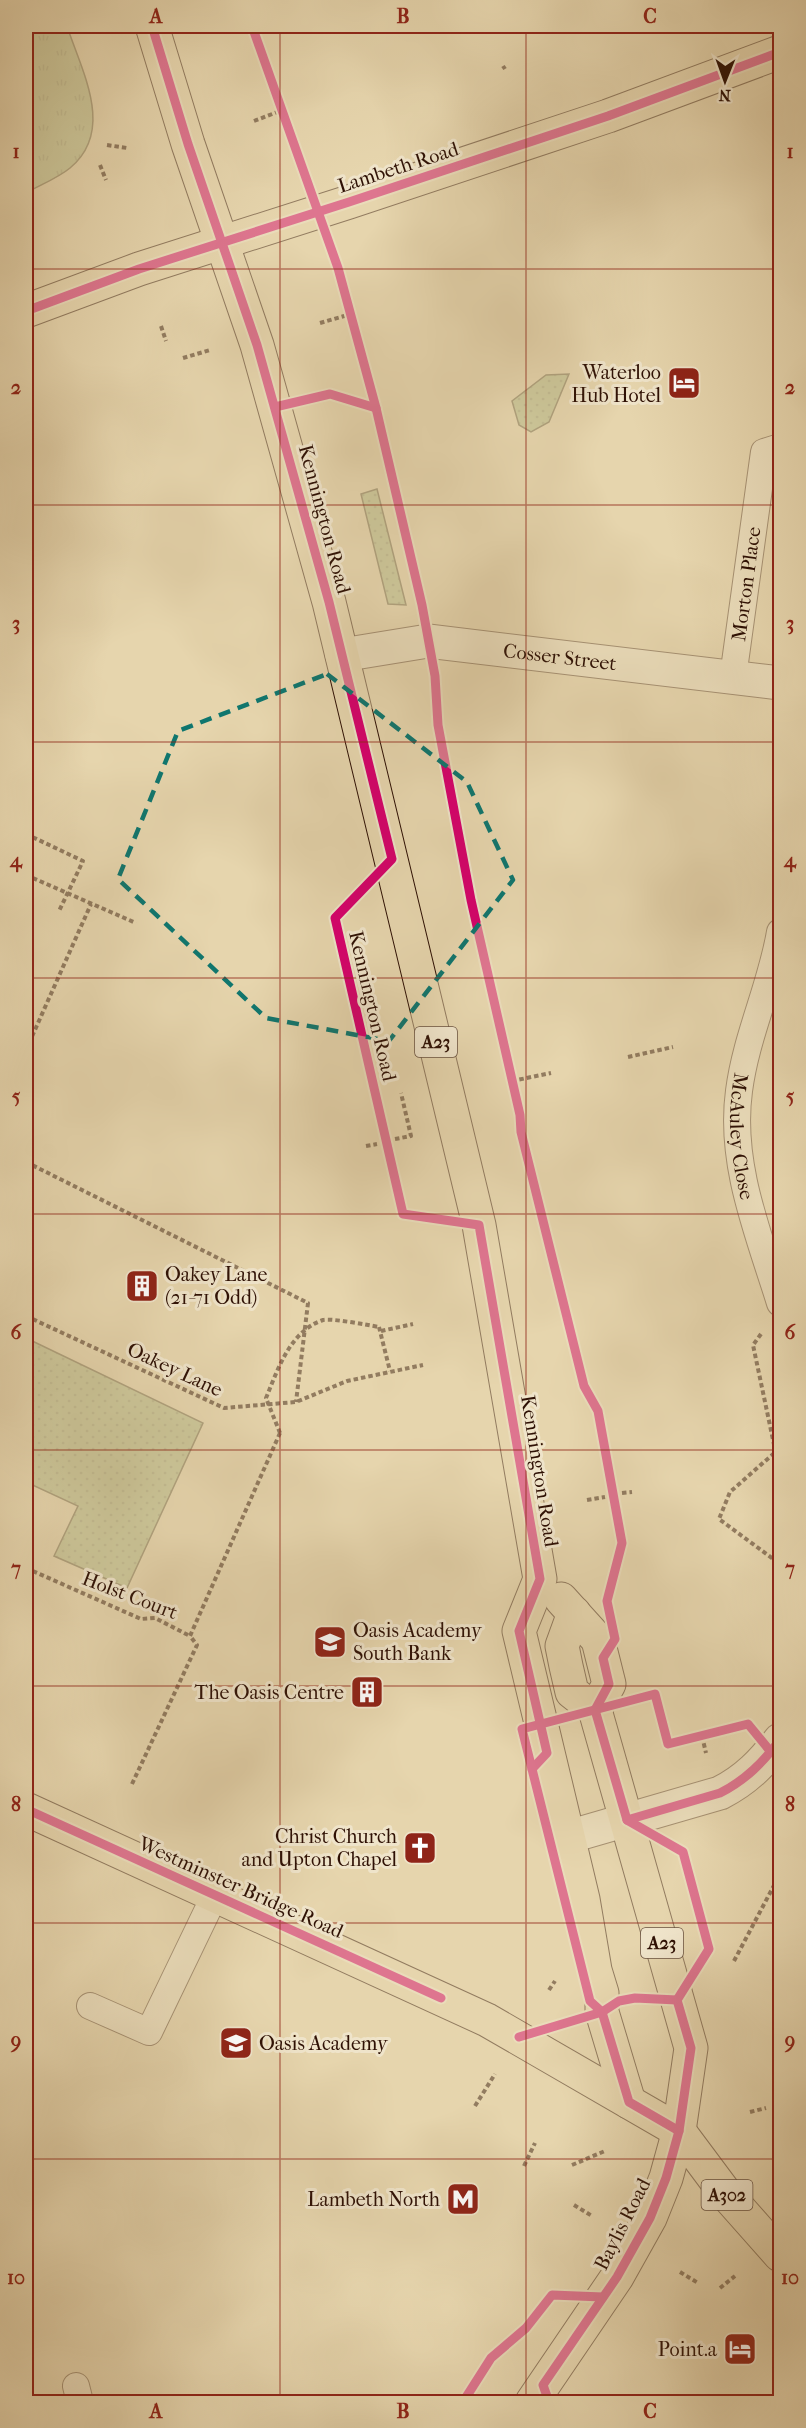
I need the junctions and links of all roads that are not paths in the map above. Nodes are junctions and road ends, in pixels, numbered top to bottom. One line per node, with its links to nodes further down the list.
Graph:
1 (152, 26): 3 (main road, Kennington Road / A23)
2 (780, 52): 3 (main road, Lambeth Road)
3 (222, 243): 4 (main road, Lambeth Road); 6 (main road, Kennington Road / A23)
4 (26, 310)
5 (772, 450): 7 (lane, Morton Place)
6 (342, 655): 7 (street, Cosser Street); 11 (main road, Kennington Road / A23)
7 (733, 677): 8 (street, Cosser Street)
8 (780, 683)
9 (780, 932): 10 (lane, McAuley Close)
10 (780, 1304)
11 (540, 1579): 14 (main road, A23); 15 (main road)
12 (777, 1751): 14 (street)
13 (26, 1809): 16 (main road, Westminster Bridge Road / A302)
14 (627, 1820): 15 (street); 19 (main road, A23)
15 (568, 1837): 18 (main road)
16 (214, 1897): 17 (lane); 18 (main road, Westminster Bridge Road / A302)
17 (90, 2006)
18 (629, 2102): 19 (main road, Westminster Bridge Road / A302)
19 (679, 2131): 20 (main road, Westminster Bridge Road / A302); 21 (main road, Baylis Road / A23)
20 (780, 2255)
21 (532, 2403)

